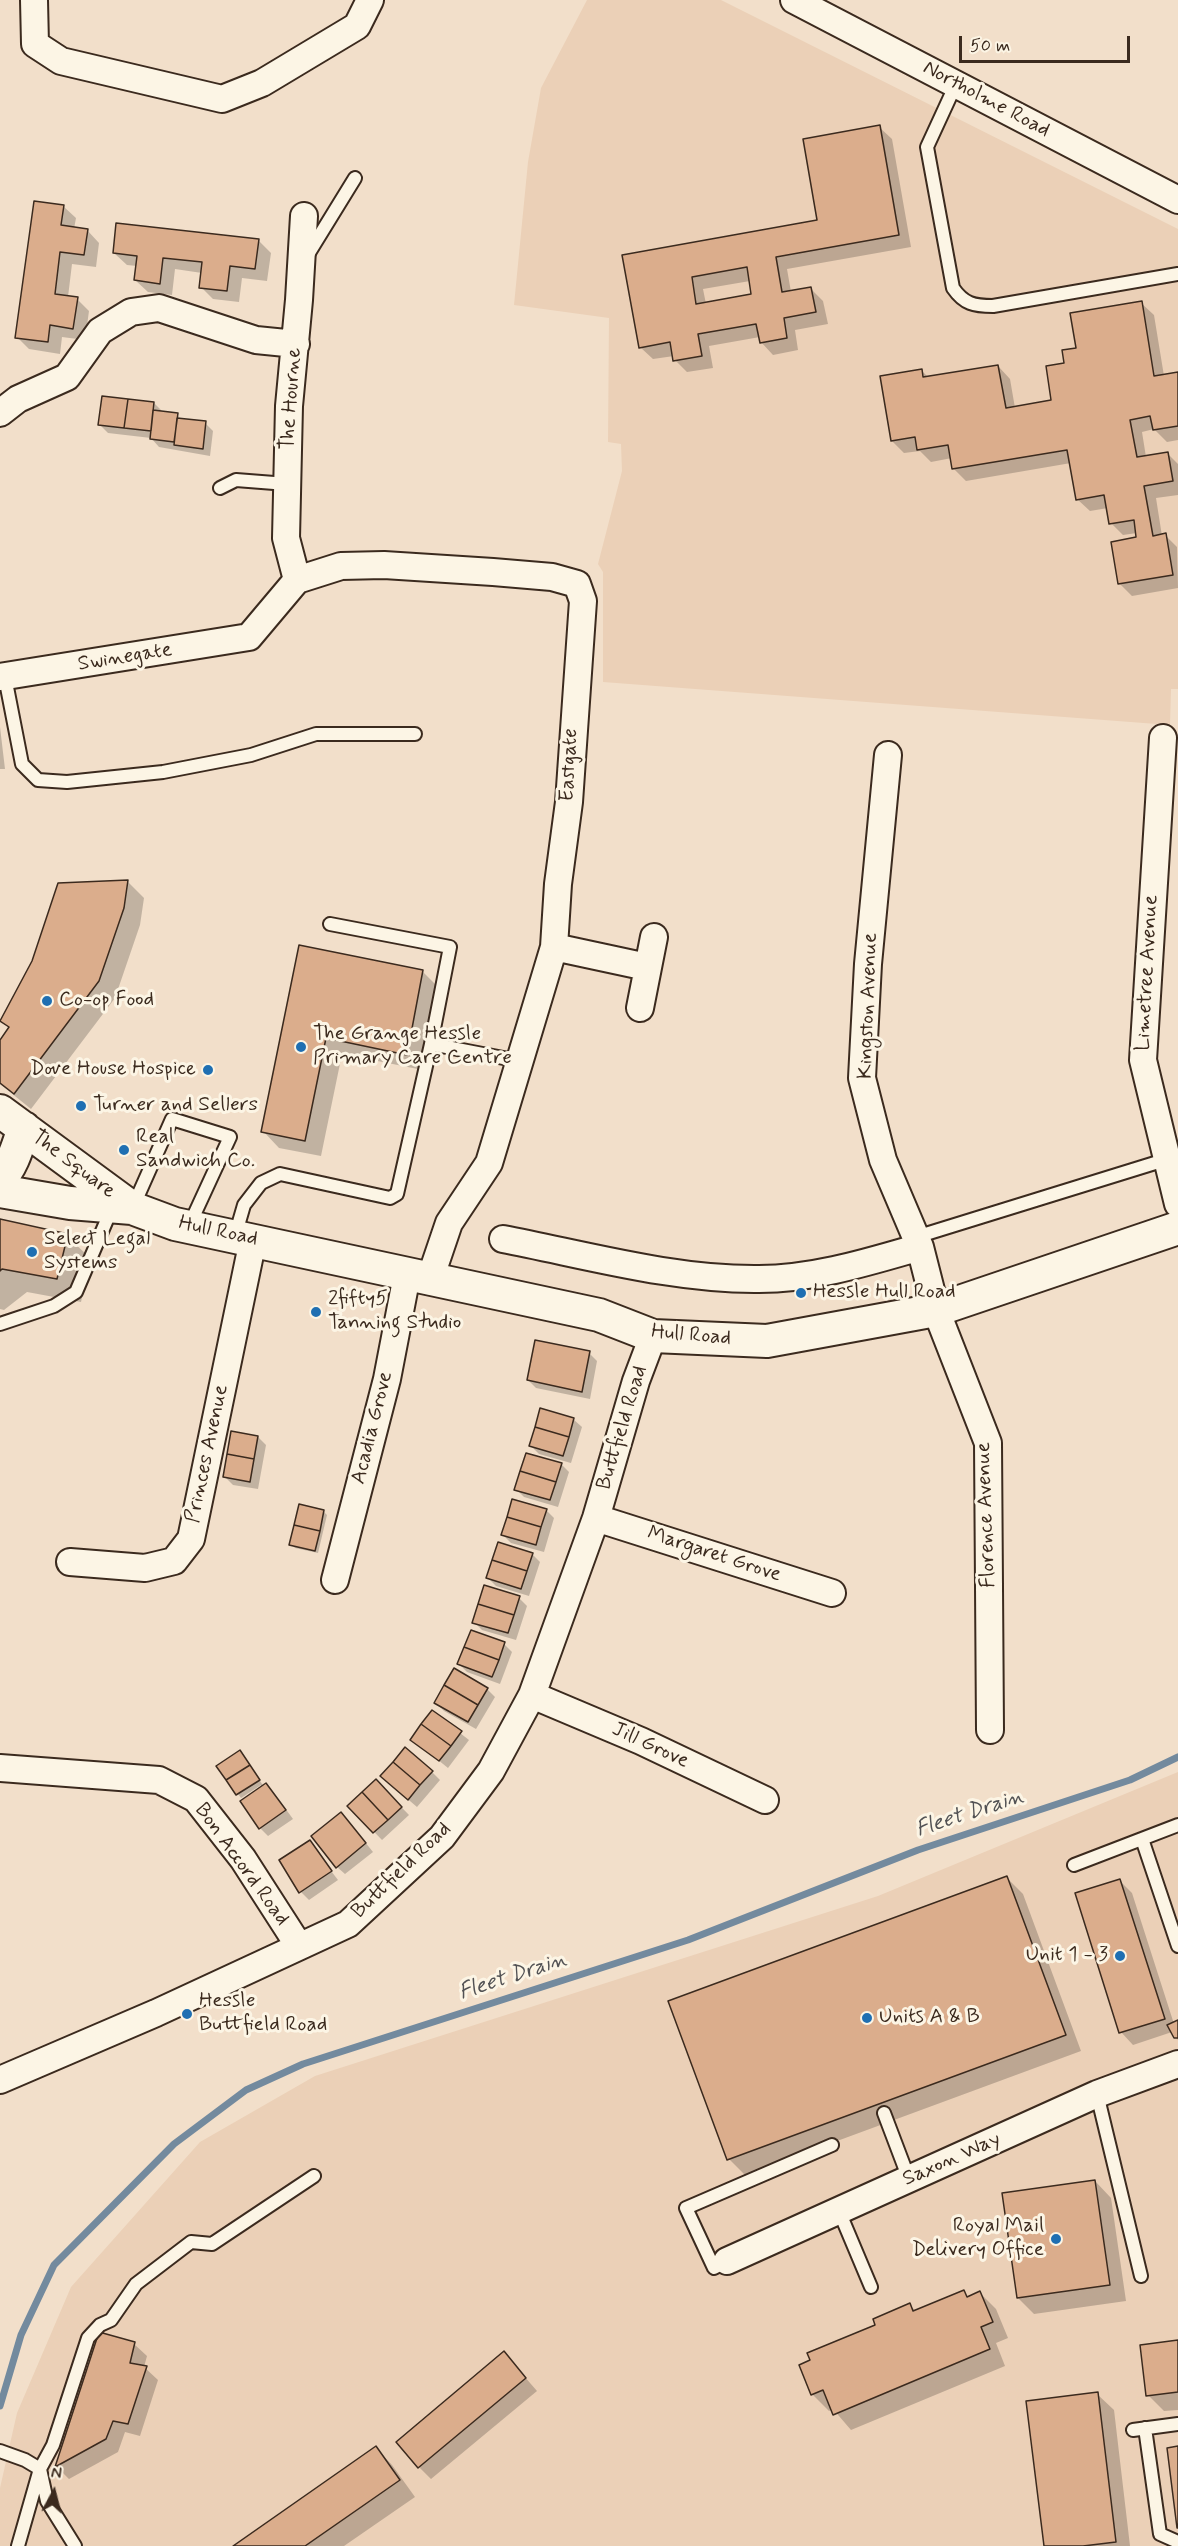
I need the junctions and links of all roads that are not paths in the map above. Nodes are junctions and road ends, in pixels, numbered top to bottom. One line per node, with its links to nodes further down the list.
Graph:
1 (34, 0): 2 (street)
2 (370, 0)
3 (794, 0): 4 (street, Northolme Road)
4 (956, 84): 6 (street, Northolme Road); 9 (lane)
5 (355, 178): 8 (lane)
6 (1178, 200)
7 (304, 216): 8 (street, The Hourne)
8 (301, 264): 10 (street, The Hourne)
9 (1178, 274)
10 (296, 344): 11 (street); 12 (street, The Hourne)
11 (0, 413)
12 (287, 484): 13 (lane); 14 (street, The Hourne)
13 (220, 488)
14 (297, 580): 15 (street, Swinegate); 21 (street, Eastgate)
15 (2, 677): 16 (lane)
16 (415, 734)
17 (1163, 738): 27 (street, Limetree Avenue)
18 (888, 755): 36 (street, Kingston Avenue)
19 (330, 924): 24 (lane)
20 (654, 937): 22 (street)
21 (554, 947): 22 (street); 25 (street, Eastgate)
22 (647, 967): 23 (street)
23 (640, 1008)
24 (431, 1044): 25 (lane); 34 (lane)
25 (519, 1061): 37 (street, Eastgate)
26 (12, 1120): 28 (street, The Square); 31 (street, The Square)
27 (1168, 1159): 30 (street, Limetree Avenue); 36 (lane)
28 (0, 1179)
29 (0, 1191): 31 (street, The Square)
30 (1178, 1204)
31 (122, 1207): 32 (street, Hull Road); 32 (lane); 39 (lane)
32 (189, 1226): 34 (street, Hull Road)
33 (1178, 1228): 38 (street, Hull Road)
34 (244, 1238): 37 (street, Hull Road); 42 (street, Princes Avenue)
35 (502, 1239): 36 (street)
36 (918, 1242): 38 (street, Kingston Avenue)
37 (419, 1277): 40 (street, Hull Road); 43 (street, Acadia Grove)
38 (936, 1310): 40 (street, Hull Road); 46 (street, Florence Avenue)
39 (0, 1324)
40 (653, 1336): 41 (street, Buttfield Road)
41 (596, 1518): 44 (street, Margaret Grove); 45 (street, Buttfield Road)
42 (70, 1562)
43 (335, 1580)
44 (832, 1593)
45 (532, 1695): 48 (street, Jill Grove); 52 (street, Buttfield Road)
46 (990, 1730)
47 (0, 1768): 52 (street, Bon Accord Road)
48 (765, 1800)
49 (1178, 1825): 50 (lane)
50 (1142, 1839): 51 (lane); 53 (lane)
51 (1074, 1865)
52 (299, 1946): 55 (street, Buttfield Road)
53 (1178, 1946)
54 (1178, 2064): 56 (street, Saxon Way)
55 (0, 2080)
56 (1097, 2094): 60 (street, Saxon Way); 63 (lane)
57 (884, 2113): 60 (lane)
58 (832, 2145): 62 (lane)
59 (314, 2176): 67 (lane)
60 (909, 2179): 61 (street, Saxon Way)
61 (839, 2211): 62 (street, Saxon Way); 64 (lane)
62 (728, 2261)
63 (1141, 2276)
64 (871, 2287)
65 (1178, 2424): 68 (lane)
66 (0, 2451): 67 (lane)
67 (40, 2469): 69 (lane); 70 (lane)
68 (1178, 2542)
69 (18, 2546)
70 (75, 2546)

